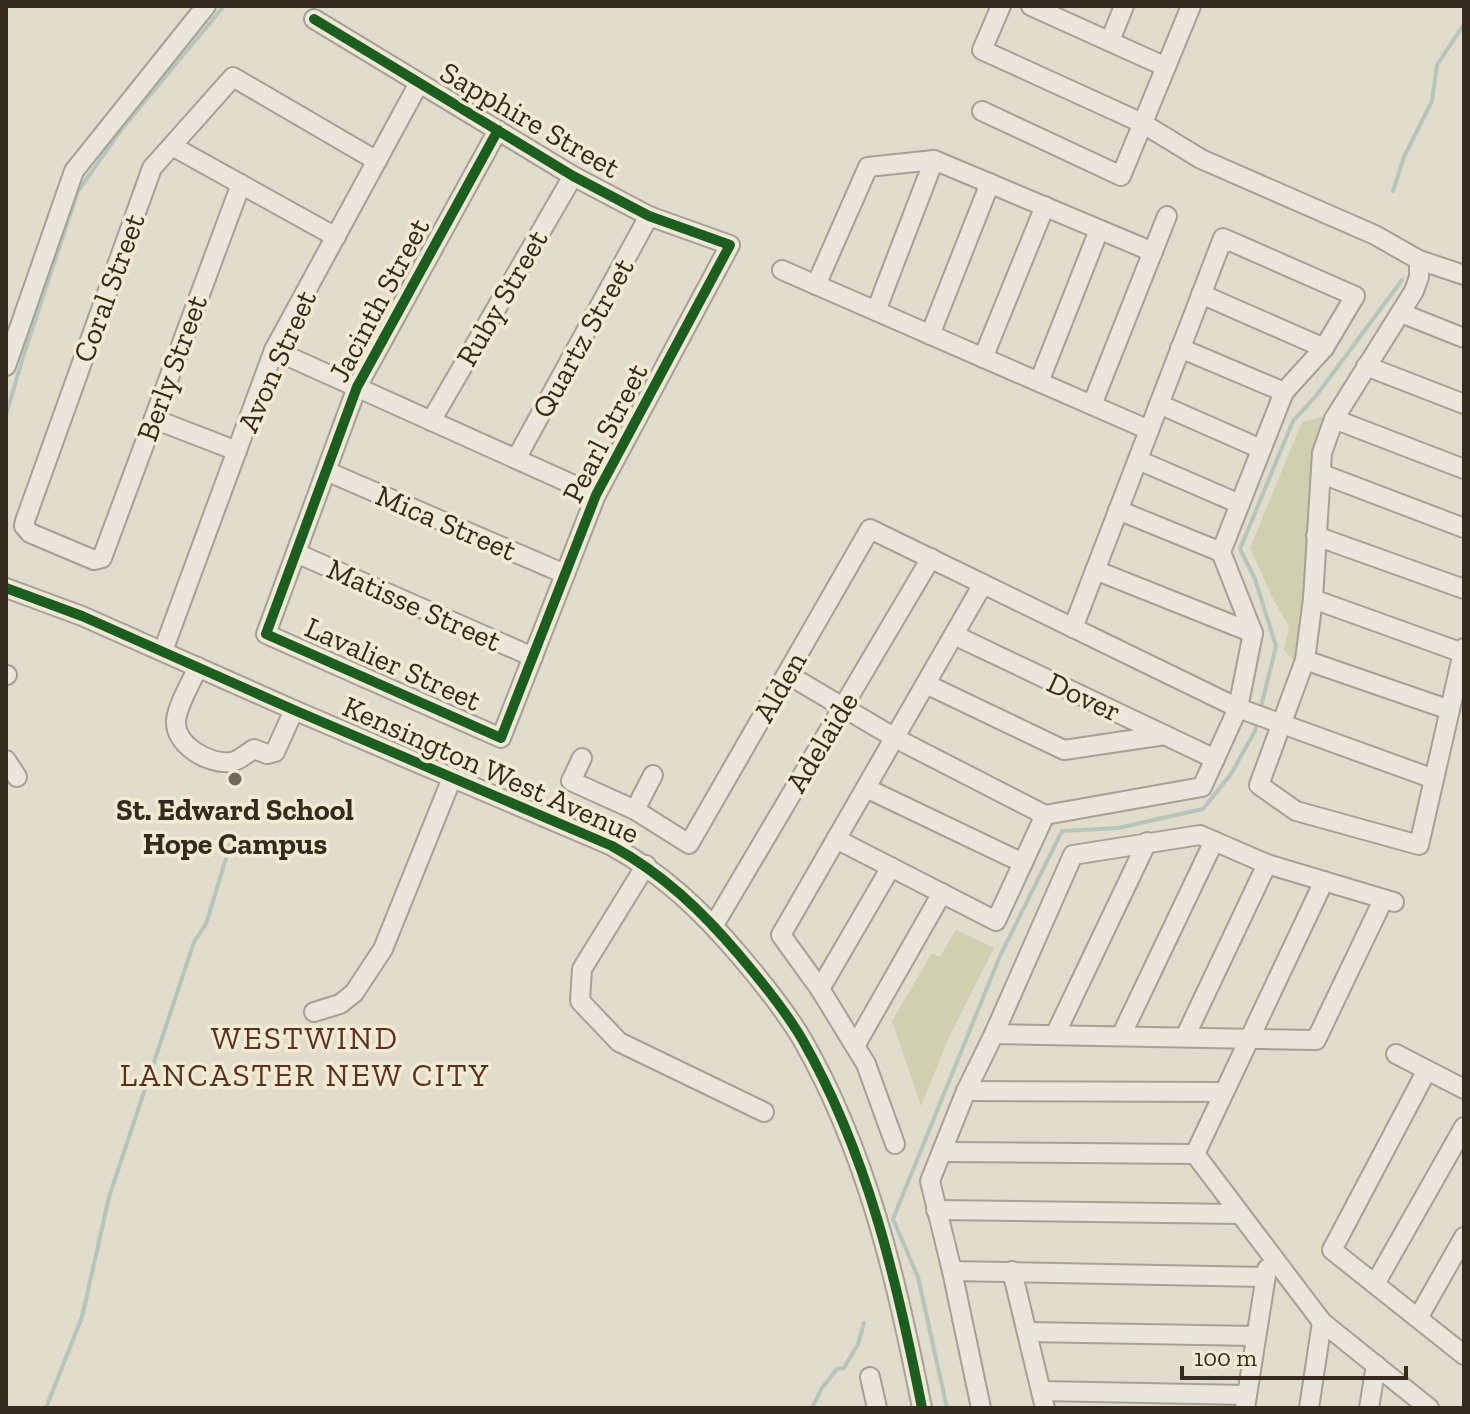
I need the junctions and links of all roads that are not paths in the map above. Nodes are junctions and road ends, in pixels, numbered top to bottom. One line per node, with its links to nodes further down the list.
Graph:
1 (206, 6): 40 (street)
2 (1001, 6): 12 (street)
3 (1031, 6): 6 (street)
4 (1124, 6): 8 (street)
5 (1191, 6): 9 (street)
6 (1062, 12): 8 (street)
7 (314, 19): 10 (street, Sapphire Street)
8 (1110, 41): 9 (street)
9 (1166, 67): 12 (street)
10 (419, 83): 13 (street, Sapphire Street); 16 (street, Avon Street)
11 (982, 111): 12 (street)
12 (1142, 123): 27 (street)
13 (498, 130): 17 (street, Sapphire Street); 43 (street, Jacinth Street)
14 (172, 146): 16 (street, Coral Street); 19 (street); 65 (street, Coral Street)
15 (934, 160): 18 (street); 30 (street); 32 (street)
16 (377, 161): 24 (street, Avon Street)
17 (573, 176): 21 (street, Sapphire Street); 50 (street, Ruby Street)
18 (990, 183): 20 (street); 34 (street)
19 (241, 184): 24 (street); 48 (street, Berly Street)
20 (1045, 206): 23 (street); 39 (street)
21 (649, 216): 25 (street, Sapphire Street); 54 (street, Quartz Street)
22 (1167, 216): 26 (street)
23 (1099, 230): 26 (street); 42 (street)
24 (336, 237): 38 (street, Avon Street)
25 (730, 245): 59 (street, Pearl Street)
26 (1153, 252): 47 (street)
27 (1419, 260): 29 (street); 33 (street)
28 (782, 270): 30 (street)
29 (1464, 275)
30 (816, 285): 32 (street)
31 (1201, 294): 36 (street); 37 (street); 37 (street)
32 (876, 311): 34 (street)
33 (1401, 313): 35 (street); 41 (street)
34 (930, 335): 39 (street)
35 (1464, 338)
36 (1180, 348): 44 (street); 45 (street)
37 (1324, 348): 44 (street)
38 (274, 350): 43 (street); 53 (street, Avon Street)
39 (983, 358): 42 (street)
40 (6, 366)
41 (1366, 366): 46 (street); 49 (street)
42 (1039, 382): 47 (street)
43 (357, 387): 50 (street); 57 (street, Jacinth Street)
44 (1284, 392): 52 (street)
45 (1159, 404): 51 (street); 52 (street)
46 (1464, 404)
47 (1092, 405): 51 (street)
48 (154, 419): 53 (street); 65 (street, Berly Street)
49 (1334, 419): 56 (street); 58 (street)
50 (431, 421): 54 (street)
51 (1149, 430): 55 (street)
52 (1261, 449): 60 (street)
53 (237, 451): 79 (street, Avon Street)
54 (516, 459): 59 (street)
55 (1138, 460): 60 (street); 61 (street)
56 (1464, 469)
57 (326, 471): 66 (street, Jacinth Street); 69 (street, Mica Street)
58 (1322, 474): 62 (street); 63 (street)
59 (596, 495): 69 (street, Pearl Street)
60 (1240, 504): 64 (street)
61 (1118, 510): 64 (street); 68 (street)
62 (1464, 528)
63 (1316, 536): 72 (street); 73 (street)
64 (1221, 552): 75 (street)
65 (104, 553)
66 (296, 553): 76 (street, Jacinth Street); 80 (street, Matisse Street)
67 (931, 558): 70 (street); 83 (street, Alden); 85 (street, Adelaide)
68 (1095, 570): 74 (street); 75 (street)
69 (565, 574): 80 (street, Pearl Street)
70 (983, 584): 74 (street); 77 (street)
71 (6, 588): 79 (street, Kensington West Avenue)
72 (1464, 589)
73 (1313, 599): 78 (street); 81 (street)
74 (1073, 628): 87 (street)
75 (1253, 633): 87 (street)
76 (266, 634): 91 (street, Lavalier Street)
77 (954, 635): 84 (street); 90 (street, Dover)
78 (1463, 650): 88 (street)
79 (163, 651): 82 (street, Kensington West Avenue)
80 (533, 657): 91 (street, Pearl Street)
81 (1305, 660): 88 (street); 89 (street)
82 (198, 667): 86 (street, Kensington West Avenue); 86 (street)
83 (787, 674): 85 (street); 101 (street, Alden)
84 (926, 684): 90 (street); 92 (street)
85 (842, 707): 92 (street); 112 (street, Adelaide)
86 (294, 710): 98 (street, Kensington West Avenue)
87 (1243, 710): 89 (street); 94 (street)
88 (1450, 710): 99 (street)
89 (1277, 723): 99 (street); 99 (street)
90 (1165, 735): 94 (street, Dover)
91 (501, 738)
92 (895, 738): 100 (street); 102 (street)
93 (582, 758): 101 (street)
94 (1215, 759): 102 (street)
95 (6, 760): 97 (street)
96 (653, 775): 101 (street)
97 (17, 777)
98 (452, 778): 108 (street, Kensington West Avenue); 114 (street)
99 (1434, 779)
100 (866, 788): 103 (street); 106 (street)
101 (635, 810)
102 (1045, 815): 106 (street)
103 (836, 839): 109 (street); 113 (street)
104 (1214, 841): 105 (street); 107 (street); 117 (street)
105 (1147, 842): 115 (street); 116 (street)
106 (1023, 863): 111 (street)
107 (1267, 864): 110 (street); 118 (street)
108 (646, 865): 112 (street, Kensington West Avenue); 126 (street)
109 (891, 867): 111 (street); 113 (street)
110 (1324, 881): 119 (street); 119 (street)
111 (942, 893): 120 (street)
112 (714, 925): 149 (street, Kensington West Avenue)
113 (820, 989): 120 (street)
114 (314, 1012)
115 (994, 1034): 116 (street); 124 (street)
116 (1055, 1035): 117 (street)
117 (1121, 1036): 118 (street)
118 (1185, 1037): 119 (street)
119 (1249, 1039): 125 (street)
120 (855, 1046): 128 (street)
121 (1396, 1054): 122 (street)
122 (1427, 1070): 123 (street); 138 (street)
123 (1464, 1089)
124 (966, 1091): 125 (street); 129 (street)
125 (1224, 1092): 130 (street)
126 (764, 1112)
127 (1464, 1127): 138 (street)
128 (895, 1144)
129 (942, 1152): 130 (street); 131 (street)
130 (1195, 1154): 132 (street)
131 (936, 1210): 132 (street); 135 (street)
132 (1240, 1214): 134 (street)
133 (1464, 1237): 139 (street)
134 (1271, 1254): 137 (street); 140 (street)
135 (952, 1271): 136 (street); 150 (street)
136 (1012, 1271): 137 (street); 141 (street)
137 (1265, 1277): 142 (street)
138 (1375, 1284): 139 (street)
139 (1418, 1318): 143 (street)
140 (1322, 1322): 144 (street); 151 (street)
141 (1027, 1332): 142 (street); 146 (street)
142 (1256, 1336): 147 (street)
143 (1464, 1354)
144 (1376, 1365): 152 (street); 153 (street)
145 (870, 1377): 148 (street)
146 (1043, 1400): 147 (street)
147 (1246, 1401)
148 (877, 1408)
149 (922, 1408)
150 (981, 1408)
151 (1309, 1408)
152 (1369, 1408)
153 (1429, 1408)

